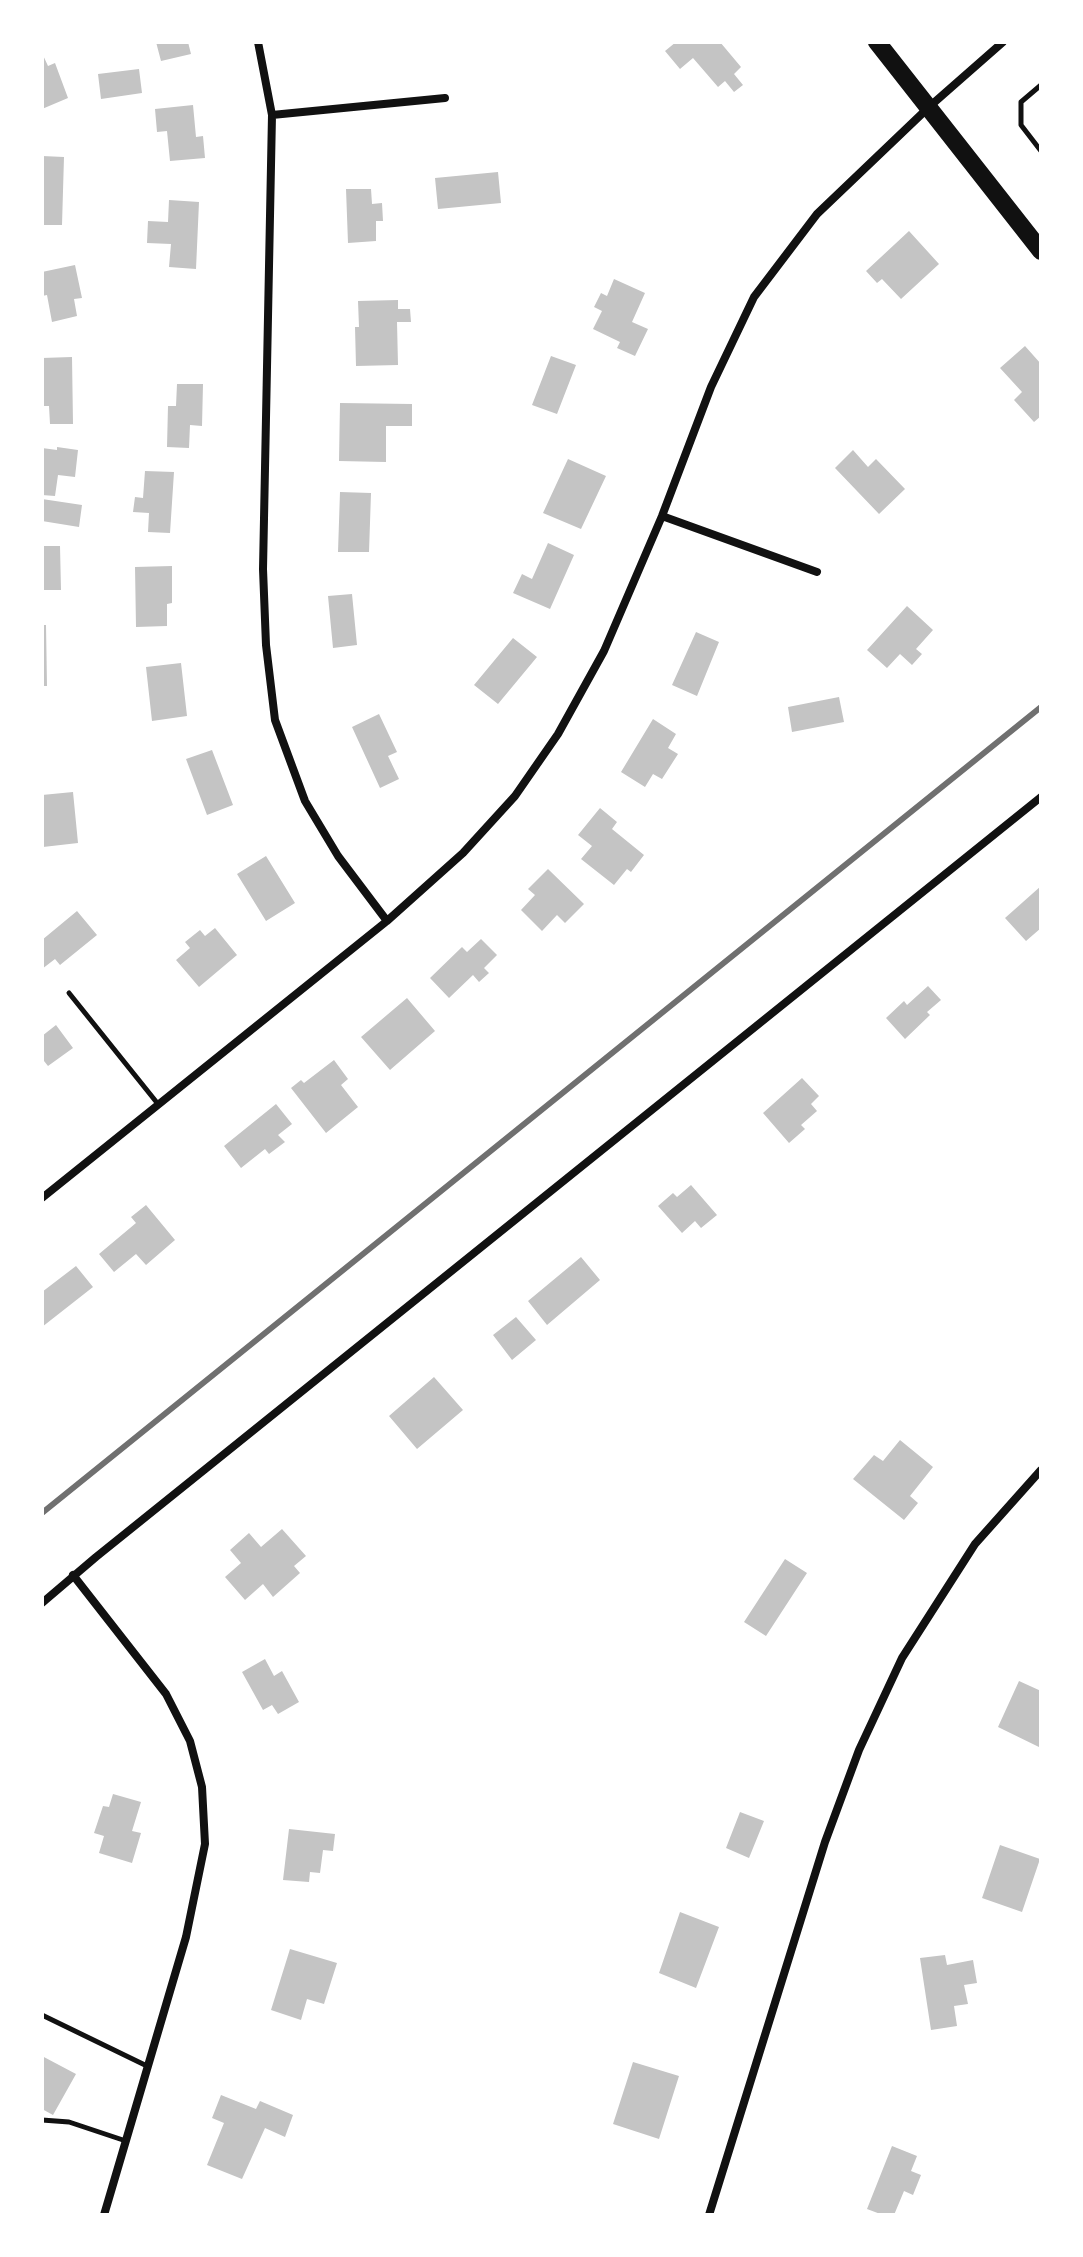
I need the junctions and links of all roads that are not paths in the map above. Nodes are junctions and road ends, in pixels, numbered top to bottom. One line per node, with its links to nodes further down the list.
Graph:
1 (258, 42): 7 (street)
2 (877, 42): 6 (main road)
3 (1001, 43): 6 (street)
4 (1041, 85): 8 (lane)
5 (445, 98): 7 (street)
6 (929, 107): 9 (main road); 10 (street)
7 (272, 115): 13 (street)
8 (1041, 151)
9 (1041, 251)
10 (662, 516): 11 (street); 13 (street)
11 (817, 572)
12 (1041, 797): 18 (street)
13 (387, 921): 15 (street)
14 (69, 993): 15 (lane)
15 (158, 1104): 16 (street)
16 (42, 1198)
17 (1041, 1470): 25 (street)
18 (73, 1575): 19 (street); 21 (street)
19 (42, 1603)
20 (42, 2015): 21 (lane)
21 (148, 2067): 23 (street)
22 (42, 2120): 23 (lane)
23 (126, 2141): 24 (street)
24 (104, 2215)
25 (709, 2215)

